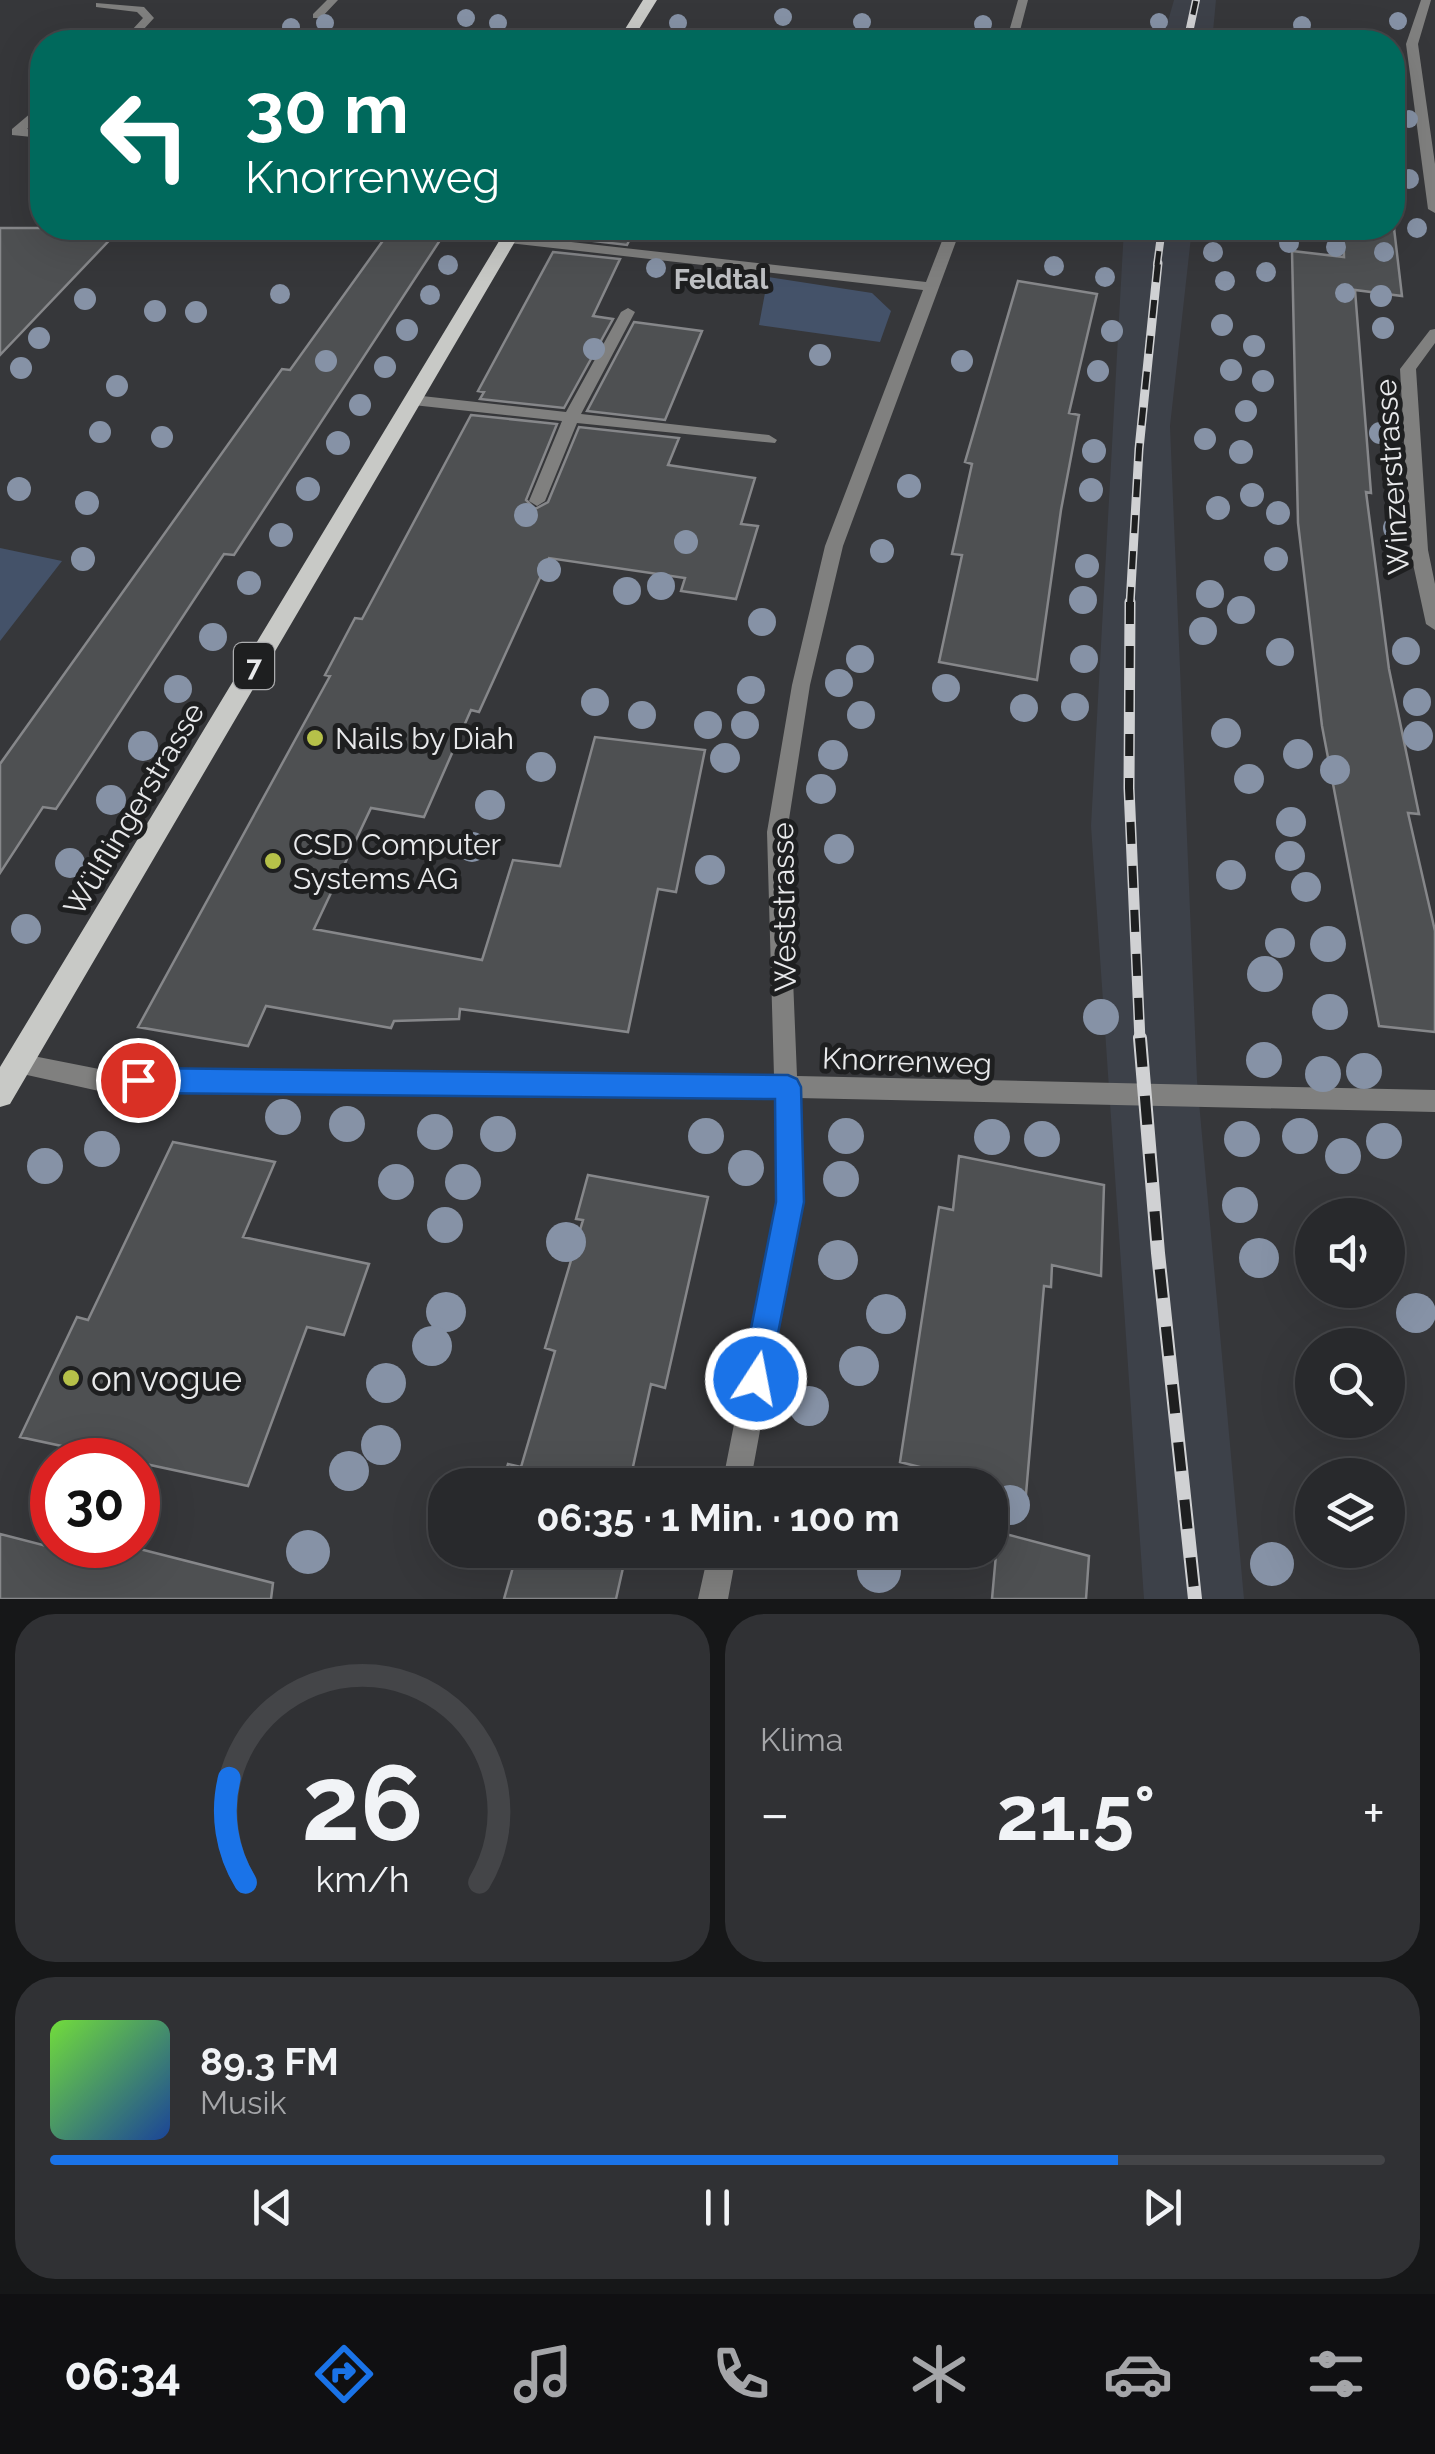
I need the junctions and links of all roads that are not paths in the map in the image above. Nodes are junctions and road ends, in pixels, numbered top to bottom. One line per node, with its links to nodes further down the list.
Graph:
1 (333, 0): 6 (street)
2 (650, 0): 8 (main road)
3 (1023, 0): 9 (street)
4 (1426, 0): 12 (street)
5 (100, 5): 7 (street)
6 (317, 16)
7 (137, 30)
8 (631, 30)
9 (1014, 30)
10 (30, 120): 11 (street)
11 (30, 133)
12 (1435, 209)
13 (508, 240): 19 (main road, Wülflingerstrasse / 7)
14 (566, 240): 16 (street)
15 (949, 240): 16 (street, Weststrasse)
16 (930, 287): 25 (street, Weststrasse)
17 (628, 312): 20 (street)
18 (1435, 333): 23 (street, Winzerstrasse)
19 (413, 400): 20 (street); 24 (main road, Wülflingerstrasse / 7)
20 (570, 420): 21 (street); 22 (street)
21 (769, 440)
22 (537, 501)
23 (1435, 624)
24 (18, 1064): 25 (street, Knorrenweg); 26 (main road, Wülflingerstrasse / 7)
25 (788, 1087): 27 (street, Knorrenweg); 28 (street, Weststrasse)
26 (0, 1094)
27 (1435, 1101)
28 (739, 1468)
29 (719, 1568): 30 (street)
30 (713, 1599)

